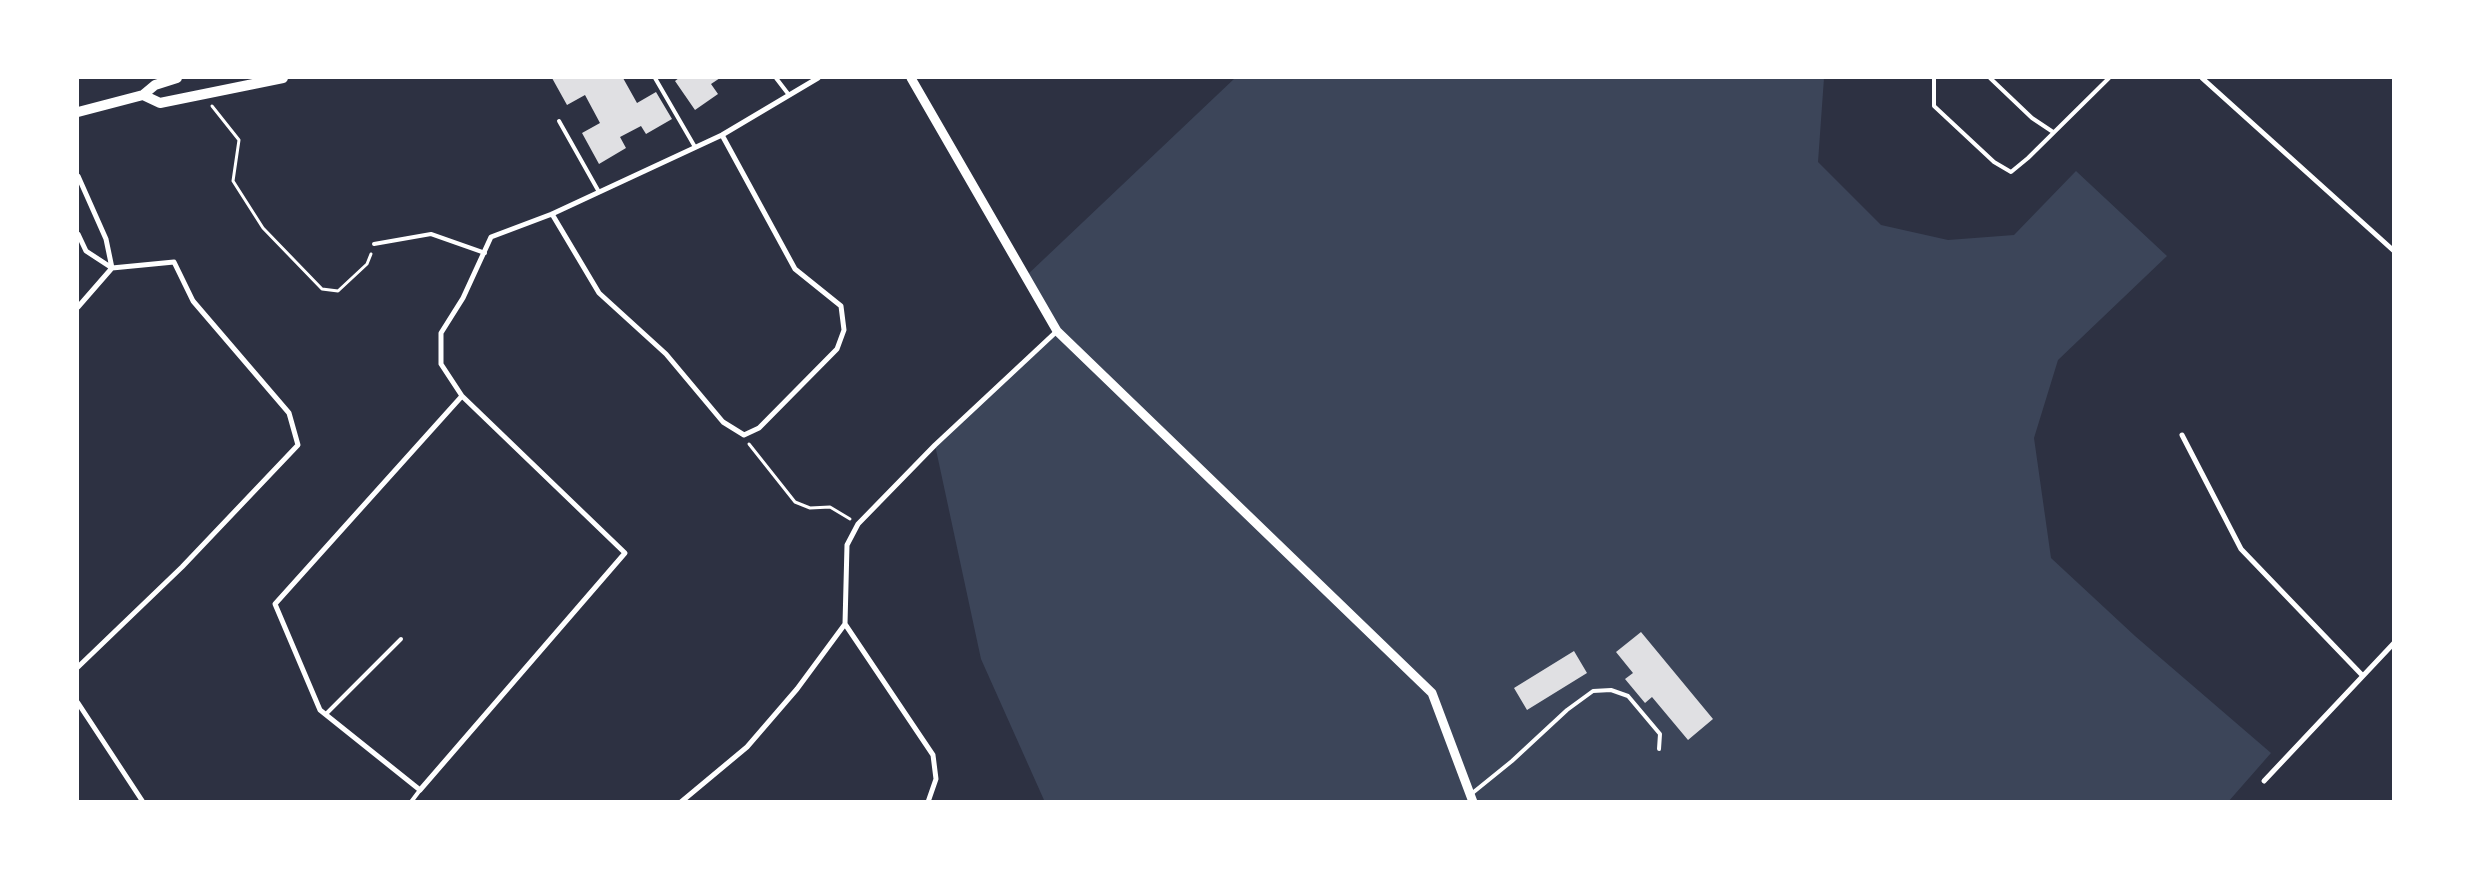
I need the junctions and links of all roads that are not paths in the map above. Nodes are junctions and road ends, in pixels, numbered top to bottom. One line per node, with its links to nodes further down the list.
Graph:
1 (176, 78): 11 (main road)
2 (283, 78): 11 (main road)
3 (655, 78): 17 (lane)
4 (776, 78): 12 (lane)
5 (818, 78): 12 (street)
6 (911, 78): 27 (street)
7 (1934, 78): 15 (lane)
8 (1990, 78): 15 (lane)
9 (2109, 78): 15 (lane)
10 (2202, 78): 23 (street)
11 (143, 95): 13 (main road)
12 (789, 95): 16 (street)
13 (78, 112)
14 (559, 121): 19 (lane)
15 (2053, 132)
16 (722, 135): 17 (street); 20 (street)
17 (695, 148): 19 (street)
18 (78, 176): 25 (street)
19 (599, 192): 20 (street)
20 (552, 214): 24 (street)
21 (78, 234): 25 (street)
22 (374, 244): 24 (lane)
23 (2394, 251)
24 (485, 253): 28 (street)
25 (112, 268): 26 (street); 33 (street)
26 (78, 307)
27 (1057, 331): 30 (street); 40 (street)
28 (462, 396): 36 (street); 39 (street)
29 (2182, 435): 34 (street)
30 (845, 624): 43 (street); 44 (street)
31 (401, 639): 36 (lane)
32 (2394, 643): 34 (street)
33 (78, 667)
34 (2362, 675): 38 (street)
35 (78, 703): 41 (street)
36 (326, 714): 39 (street)
37 (1659, 749): 40 (lane)
38 (2264, 781)
39 (420, 790): 42 (lane)
40 (1472, 798)
41 (142, 802)
42 (410, 802)
43 (681, 802)
44 (928, 802)

